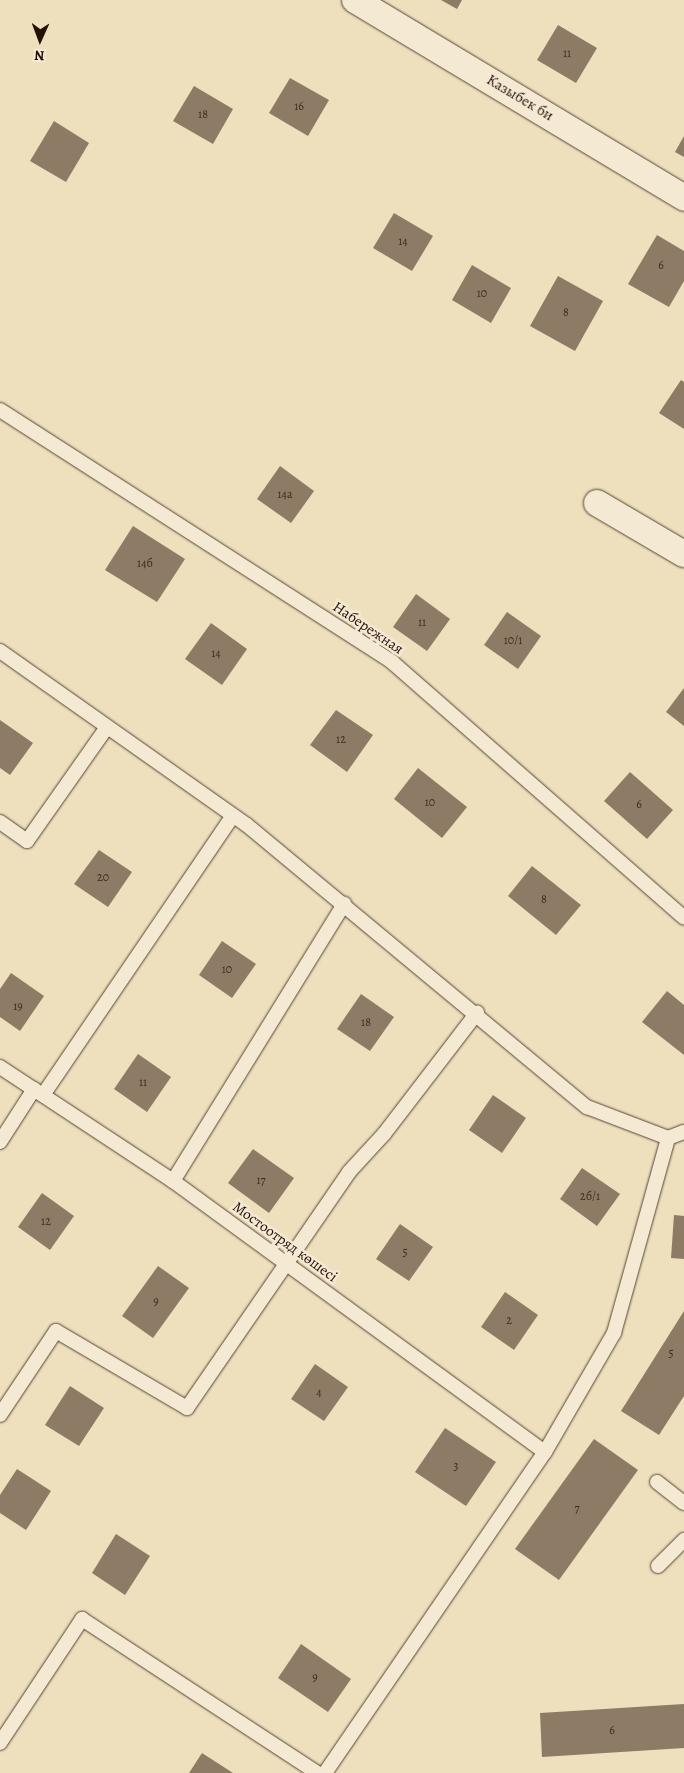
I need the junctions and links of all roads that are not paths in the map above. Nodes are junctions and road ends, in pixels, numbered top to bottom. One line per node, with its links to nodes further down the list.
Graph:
1 (355, 0): 2 (street, Казыбек би)
2 (684, 198)
3 (0, 410): 11 (lane, Набережная)
4 (596, 503): 5 (street)
5 (684, 554)
6 (0, 651): 7 (lane)
7 (107, 726): 8 (lane); 9 (lane)
8 (232, 815): 10 (lane); 14 (lane)
9 (0, 822)
10 (344, 904): 12 (lane); 18 (lane)
11 (684, 918)
12 (477, 1013): 16 (lane); 19 (lane)
13 (0, 1066): 14 (lane, Мостоотряд көшесі)
14 (38, 1092): 17 (lane); 18 (lane, Мостоотряд көшесі)
15 (684, 1132): 16 (lane)
16 (668, 1138): 21 (lane)
17 (0, 1142)
18 (173, 1181): 19 (lane, Мостоотряд көшесі)
19 (287, 1264): 20 (lane); 21 (lane, Мостоотряд көшесі)
20 (0, 1416)
21 (545, 1452): 28 (lane)
22 (657, 1482): 23 (lane)
23 (684, 1503)
24 (684, 1540): 25 (lane)
25 (658, 1566)
26 (0, 1743): 27 (lane)
27 (317, 1773)
28 (325, 1773)

